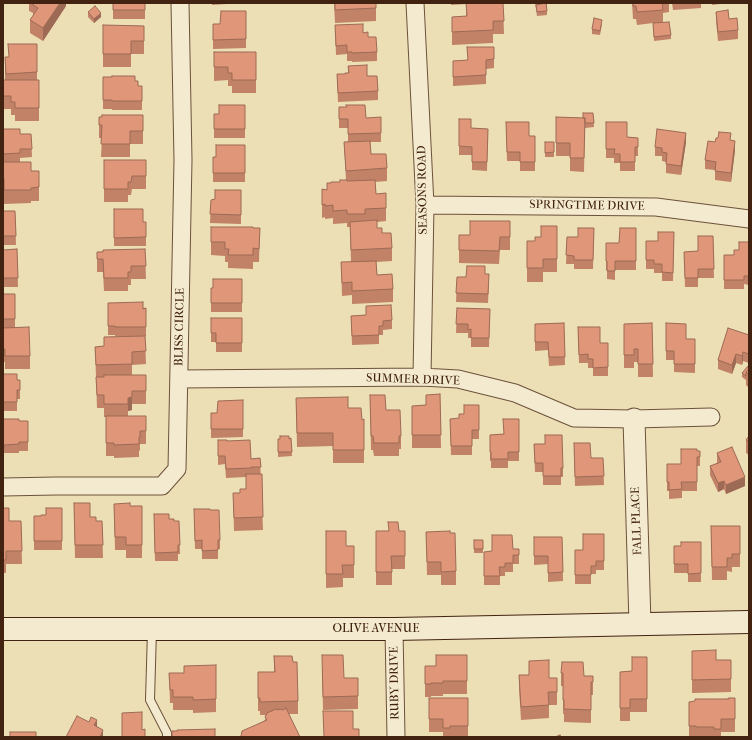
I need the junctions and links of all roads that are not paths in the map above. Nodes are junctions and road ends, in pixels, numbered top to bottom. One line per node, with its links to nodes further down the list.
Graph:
1 (180, 3): 6 (street, BLISS CIRCLE)
2 (415, 3): 3 (street, SEASONS ROAD)
3 (425, 205): 4 (street, SPRINGTIME DRIVE); 5 (street, SEASONS ROAD)
4 (749, 219)
5 (422, 378): 6 (street, SUMMER DRIVE); 8 (street, SUMMER DRIVE)
6 (179, 379): 9 (street, BLISS CIRCLE)
7 (711, 417): 8 (street, SUMMER DRIVE)
8 (634, 419): 11 (street, FALL PLACE)
9 (3, 487)
10 (749, 622): 11 (main road, OLIVE AVENUE)
11 (640, 624): 14 (main road, OLIVE AVENUE)
12 (3, 629): 13 (main road, OLIVE AVENUE)
13 (152, 629): 14 (main road, OLIVE AVENUE); 15 (lane)
14 (394, 629): 16 (street, RUBY DRIVE)
15 (167, 737)
16 (396, 737)

